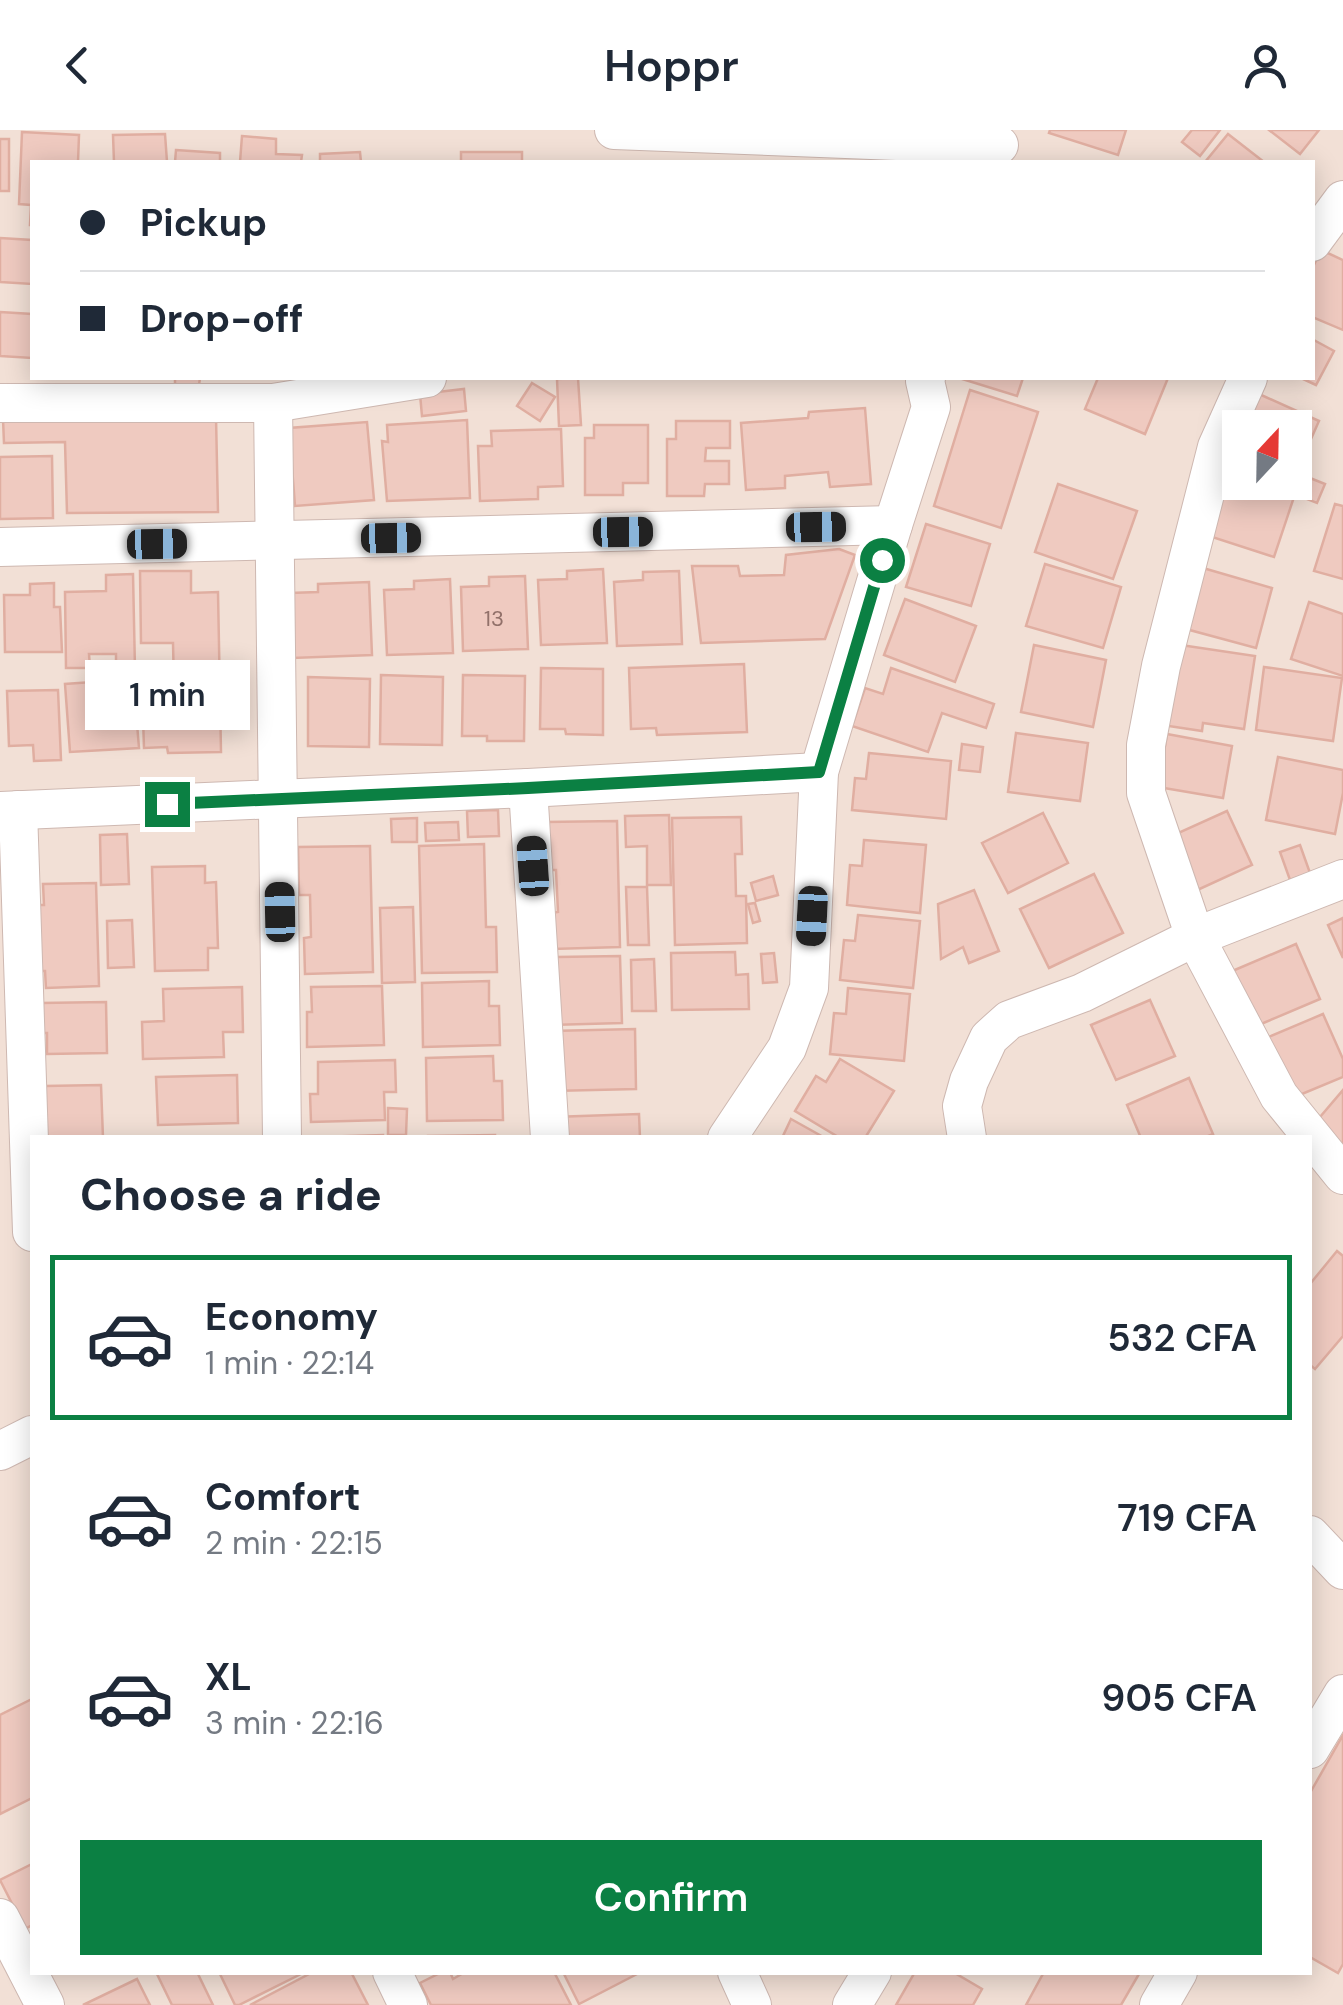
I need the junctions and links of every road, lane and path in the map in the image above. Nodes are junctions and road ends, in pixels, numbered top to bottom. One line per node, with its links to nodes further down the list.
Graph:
1 (614, 130): 2 (street)
2 (1001, 146)
3 (1343, 200): 4 (street)
4 (1315, 238)
5 (415, 380): 9 (street)
6 (921, 380): 10 (street)
7 (1247, 380): 18 (street)
8 (0, 403): 9 (street)
9 (273, 403): 11 (street)
10 (893, 525): 11 (street); 13 (street)
11 (275, 541): 12 (street); 15 (street)
12 (0, 547)
13 (819, 772): 14 (street); 21 (street)
14 (528, 788): 15 (street); 20 (street)
15 (278, 800): 16 (street); 19 (street)
16 (9, 811): 26 (street)
17 (1343, 878): 18 (street)
18 (1195, 937): 22 (street); 23 (street)
19 (282, 1135)
20 (550, 1135)
21 (730, 1135)
22 (967, 1135)
23 (1310, 1135)
24 (1312, 1137): 25 (street)
25 (1343, 1174)
26 (30, 1195)
27 (30, 1436): 28 (street)
28 (0, 1452)
29 (1312, 1536): 30 (street)
30 (1343, 1570)
31 (1343, 1694): 32 (street)
32 (1312, 1746)
33 (0, 1918): 38 (street)
34 (393, 1975): 39 (street)
35 (738, 1975): 40 (street)
36 (870, 1975): 41 (street)
37 (1176, 1975): 42 (street)
38 (45, 2005)
39 (408, 2005)
40 (752, 2005)
41 (852, 2005)
42 (1159, 2005)

